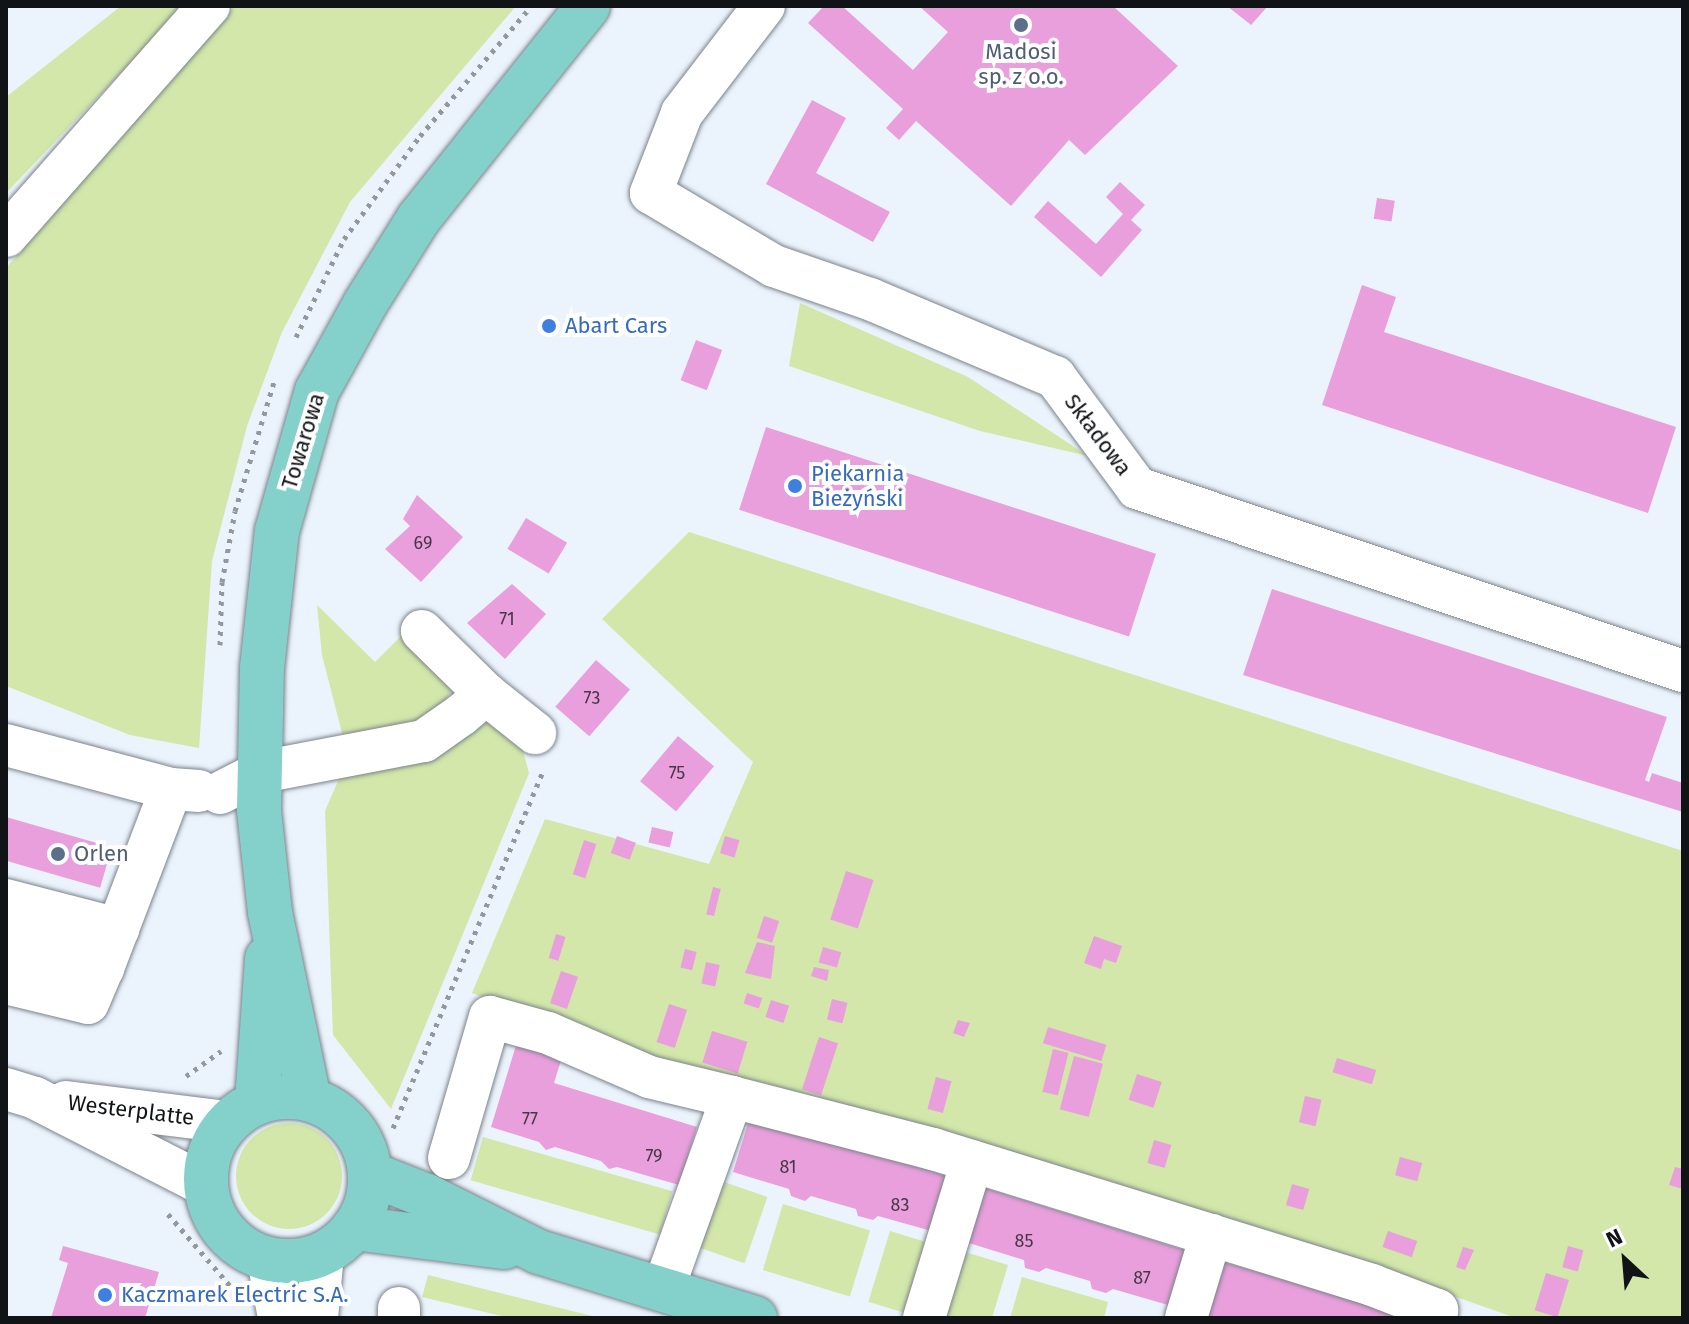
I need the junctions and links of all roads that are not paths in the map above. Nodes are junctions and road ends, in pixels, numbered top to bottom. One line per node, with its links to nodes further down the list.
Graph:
1 (209, 6): 4 (street)
2 (588, 6): 11 (main road, Towarowa)
3 (764, 6): 6 (street, Składowa)
4 (6, 236)
5 (422, 631): 7 (street)
6 (1683, 671)
7 (486, 694): 9 (street); 11 (street)
8 (6, 745): 10 (street)
9 (541, 747)
10 (171, 789): 11 (street); 14 (street)
11 (260, 791): 13 (main road, Towarowa)
12 (6, 900): 14 (street)
13 (270, 912): 20 (main road, Towarowa); 21 (main road, Towarowa)
14 (118, 929): 16 (street)
15 (6, 941): 16 (street)
16 (103, 968): 17 (street)
17 (6, 983)
18 (20, 1093): 21 (street, Westerplatte); 25 (street, Westerplatte)
19 (732, 1097): 22 (street); 23 (street); 30 (street)
20 (309, 1099): 21 (main road); 24 (main road)
21 (242, 1112): 25 (main road)
22 (449, 1158)
23 (972, 1161): 26 (street); 34 (street)
24 (371, 1174): 27 (main road); 28 (main road)
25 (205, 1185): 29 (main road)
26 (1211, 1235): 35 (street); 36 (street)
27 (339, 1240): 28 (main road); 29 (main road); 32 (street)
28 (539, 1252): 30 (main road)
29 (268, 1259): 31 (street)
30 (663, 1290): 33 (main road)
31 (279, 1318)
32 (317, 1318)
33 (755, 1318)
34 (924, 1318)
35 (1186, 1318)
36 (1435, 1318)

